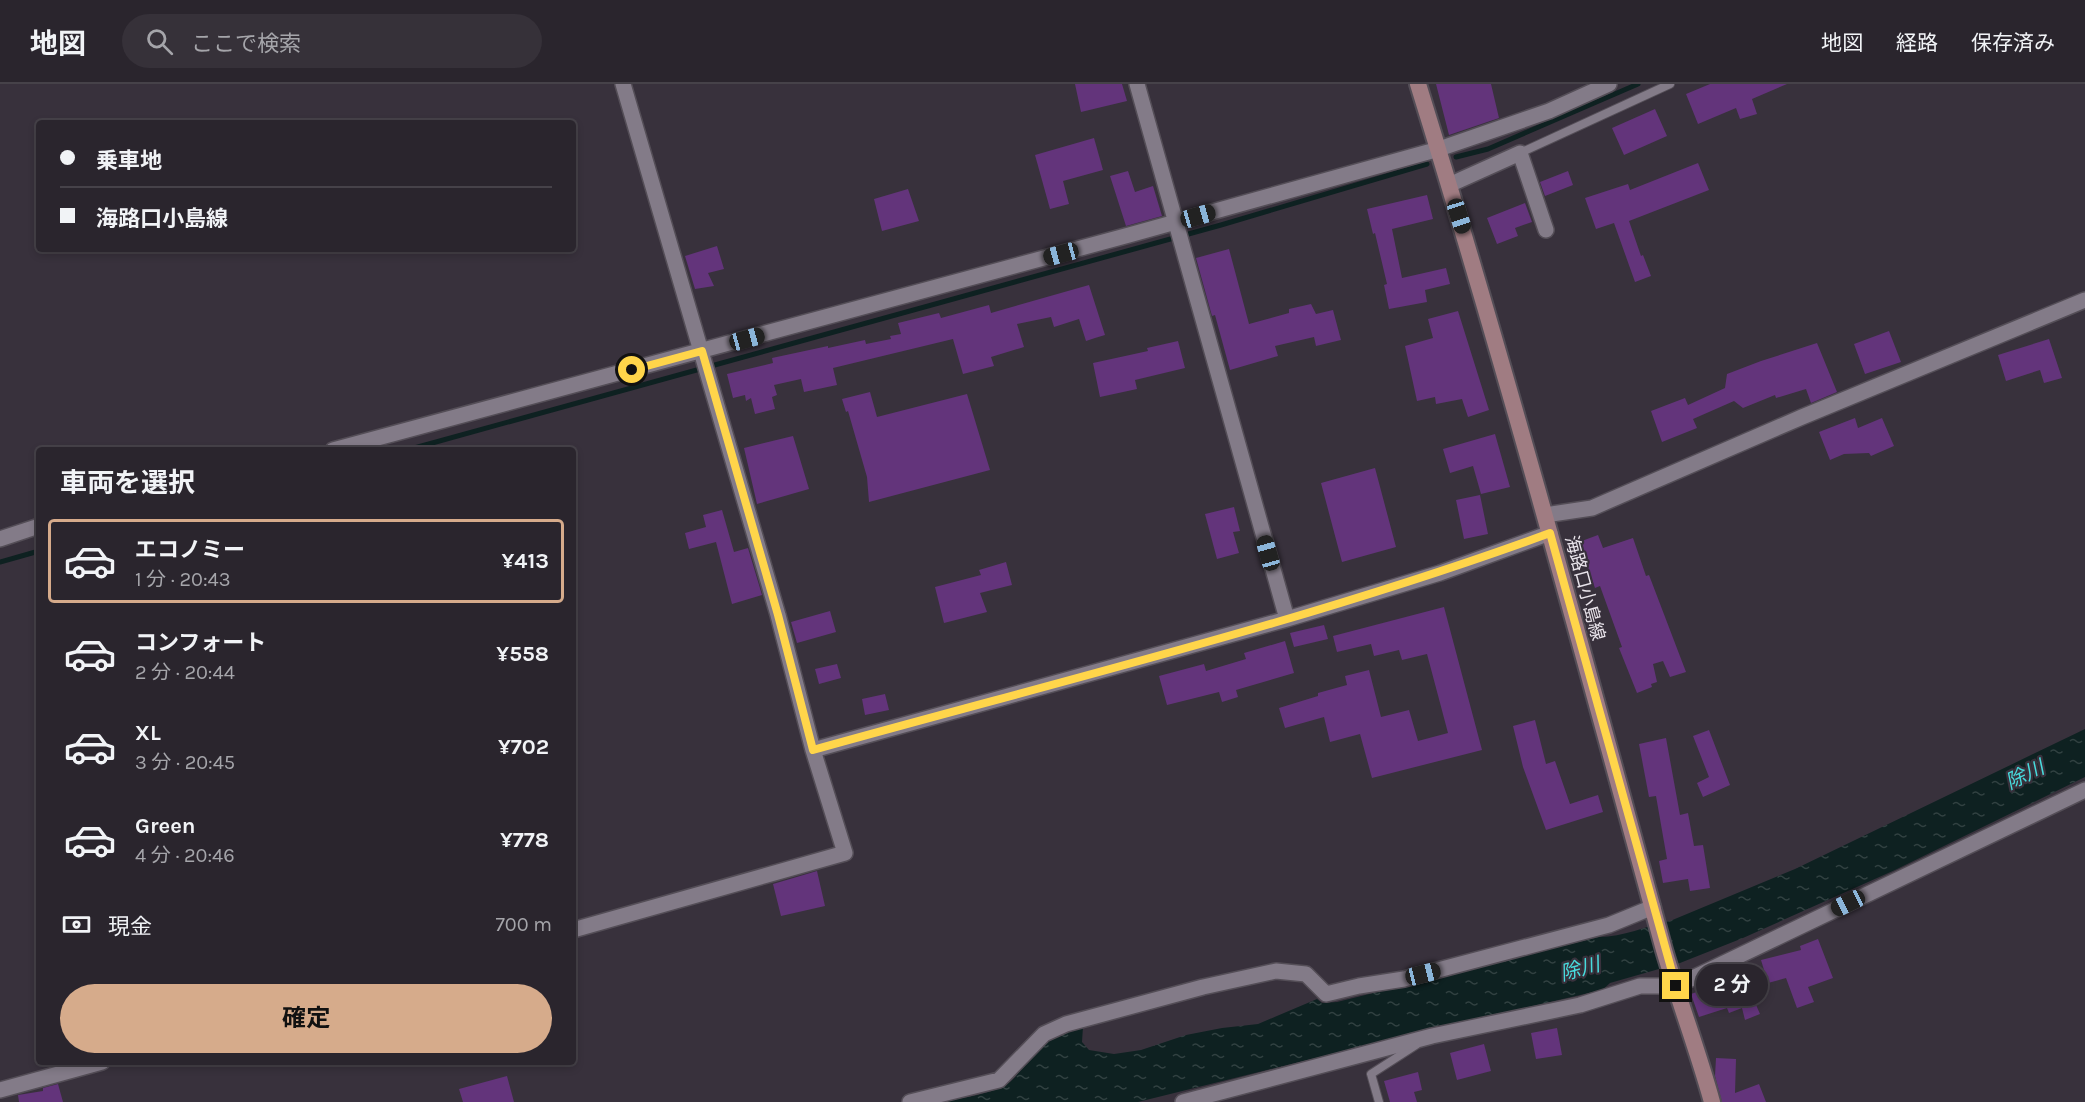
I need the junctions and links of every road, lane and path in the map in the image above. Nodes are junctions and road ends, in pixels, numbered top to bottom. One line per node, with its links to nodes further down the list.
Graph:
1 (623, 84): 12 (street)
2 (1137, 84): 9 (street)
3 (1418, 84): 6 (main road, 海路口小島線)
4 (1609, 84): 6 (street)
5 (1670, 84): 7 (lane)
6 (1438, 149): 8 (main road, 海路口小島線); 9 (street)
7 (1520, 153): 8 (street); 10 (street)
8 (1449, 185): 14 (main road, 海路口小島線)
9 (1177, 222): 12 (street); 18 (street)
10 (1546, 230)
11 (2085, 300): 14 (street)
12 (702, 351): 13 (street); 19 (street)
13 (344, 447)
14 (1545, 515): 16 (main road, 海路口小島線)
15 (36, 527): 17 (street)
16 (1550, 533): 18 (street); 21 (main road, 海路口小島線)
17 (0, 539)
18 (1287, 619): 19 (street)
19 (813, 750): 22 (street)
20 (2085, 790): 23 (street)
21 (1653, 907): 23 (main road, 海路口小島線); 27 (street)
22 (576, 929)
23 (1674, 981): 24 (street); 30 (main road, 海路口小島線)
24 (1431, 1036): 28 (street); 29 (lane)
25 (91, 1065): 26 (street)
26 (0, 1090)
27 (910, 1102)
28 (1183, 1102)
29 (1379, 1102)
30 (1712, 1102)

